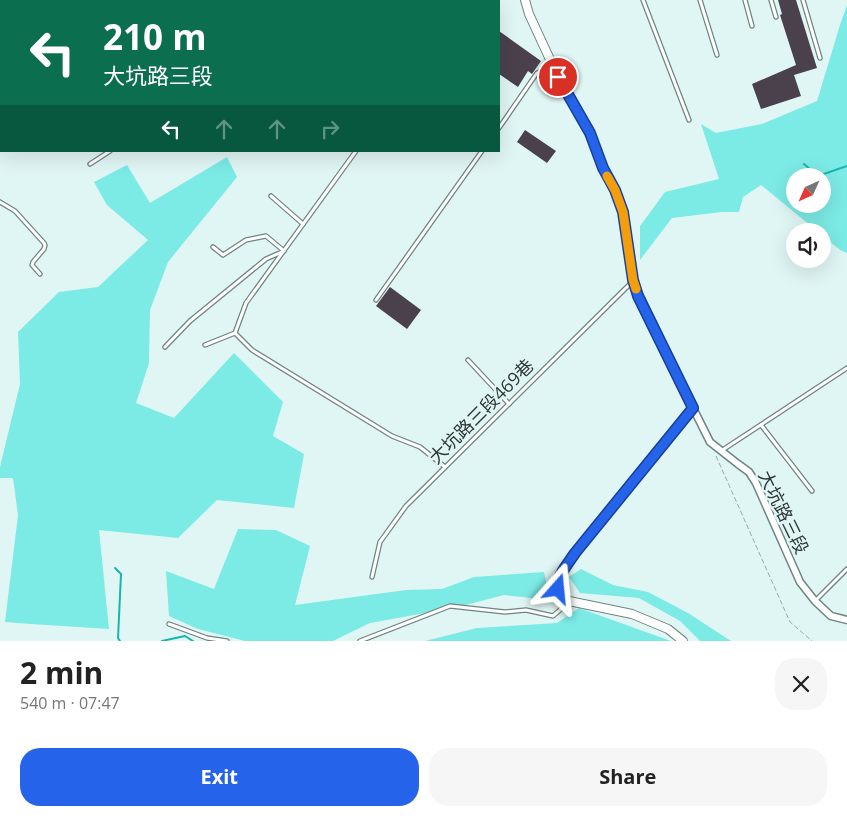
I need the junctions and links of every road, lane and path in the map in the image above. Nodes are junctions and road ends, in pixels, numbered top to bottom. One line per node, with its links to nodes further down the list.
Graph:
1 (525, 0): 11 (street, 大坑路三段)
2 (644, 0): 12 (lane)
3 (700, 0): 9 (lane)
4 (745, 0): 8 (lane)
5 (771, 0): 7 (lane)
6 (803, 0): 10 (lane)
7 (776, 17)
8 (752, 26)
9 (717, 55)
10 (820, 58)
11 (552, 66): 13 (lane); 24 (street, 大坑路三段)
12 (689, 120)
13 (500, 127)
14 (108, 152): 17 (lane)
15 (355, 152): 20 (lane)
16 (481, 152): 25 (lane)
17 (90, 164)
18 (271, 196): 20 (lane)
19 (0, 202): 23 (lane)
20 (303, 224): 22 (lane)
21 (213, 248): 22 (lane)
22 (284, 251): 26 (lane); 28 (lane)
23 (40, 274)
24 (633, 280): 31 (lane, 大坑路三段469巷); 32 (street, 大坑路三段)
25 (376, 300)
26 (235, 333): 27 (lane); 36 (lane)
27 (205, 345)
28 (165, 348)
29 (468, 360): 31 (lane)
30 (847, 368): 33 (lane)
31 (508, 404): 36 (lane, 大坑路三段469巷)
32 (693, 408): 34 (street, 大坑路三段); 41 (street)
33 (761, 425): 35 (lane); 37 (lane)
34 (710, 442): 35 (street, 大坑路三段); 47 (path)
35 (721, 451): 40 (street, 大坑路三段)
36 (445, 467): 39 (lane, 大坑路三段469巷)
37 (812, 491)
38 (847, 569): 40 (lane)
39 (372, 577)
40 (815, 601): 42 (street, 大坑路三段)
41 (569, 602): 45 (lane); 46 (street)
42 (847, 620)
43 (168, 624): 44 (lane)
44 (227, 641)
45 (360, 641)
46 (683, 641)
47 (812, 641)

